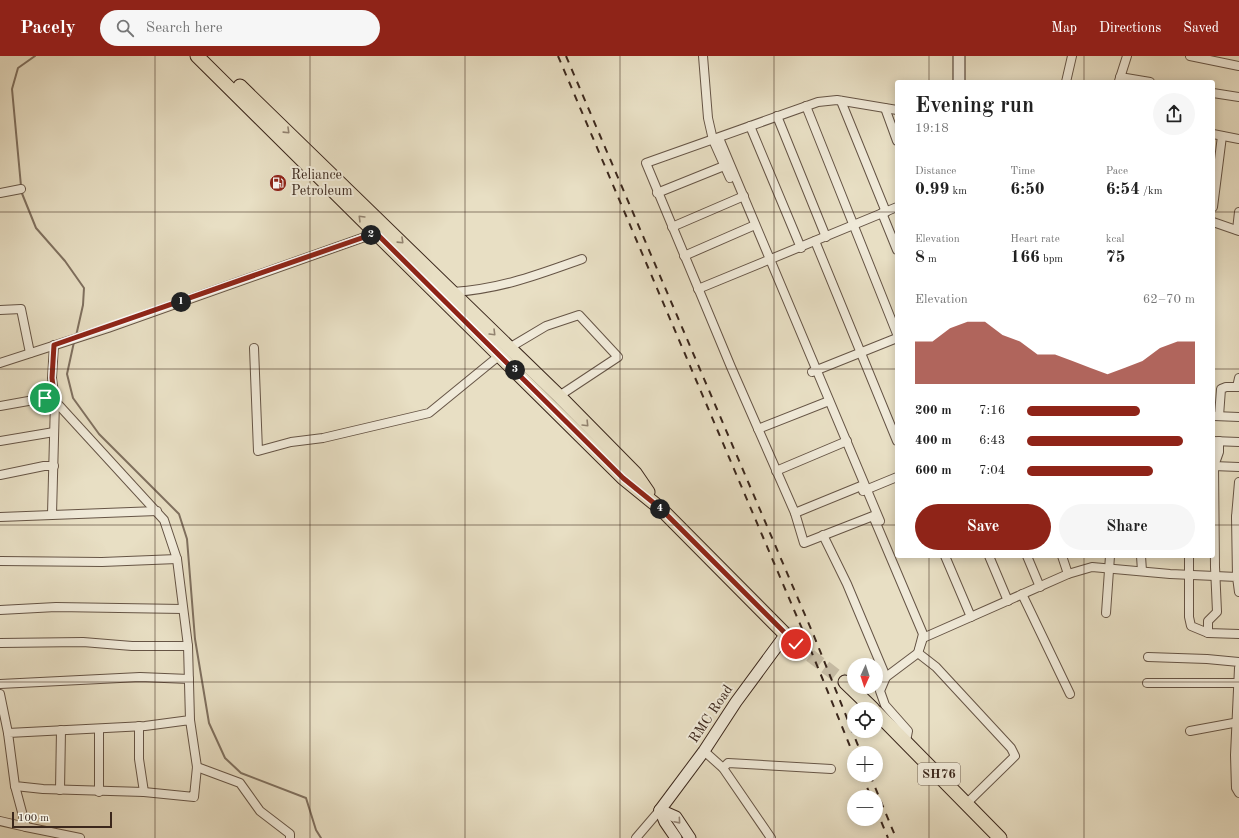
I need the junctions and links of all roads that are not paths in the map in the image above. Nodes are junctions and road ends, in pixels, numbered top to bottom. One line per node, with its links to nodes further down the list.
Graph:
1 (197, 56): 40 (main road, one-way to 1)
2 (209, 56): 40 (main road, one-way to 40)
3 (703, 56): 24 (street)
4 (959, 56): 10 (street)
5 (1072, 56): 11 (street)
6 (1127, 56): 9 (street)
7 (1190, 56): 8 (street)
8 (1239, 66)
9 (1119, 79): 12 (street)
10 (959, 80)
11 (1066, 80)
12 (1129, 80)
13 (1215, 93): 14 (street)
14 (1239, 98)
15 (841, 101): 16 (street); 17 (street); 34 (street)
16 (806, 106): 19 (street); 36 (street)
17 (886, 108): 18 (street); 22 (street)
18 (895, 110)
19 (777, 116): 20 (street); 42 (street)
20 (750, 126): 24 (street); 45 (street)
21 (1215, 134): 23 (street)
22 (895, 135)
23 (1222, 136): 25 (street); 28 (street)
24 (716, 139): 26 (street); 30 (street)
25 (1239, 139)
26 (728, 165): 30 (street); 31 (street)
27 (21, 189): 29 (street)
28 (1215, 191)
29 (0, 193)
30 (657, 193): 39 (street)
31 (741, 197): 38 (street); 39 (street)
32 (895, 204): 34 (street)
33 (895, 208): 34 (street)
34 (884, 211): 36 (street); 44 (street)
35 (1239, 212): 41 (street)
36 (853, 223): 42 (street); 52 (street)
37 (1215, 223): 41 (street)
38 (753, 226): 46 (street); 48 (street)
39 (672, 227): 46 (street)
40 (380, 229): 50 (main road, one-way to 50); 54 (street); 58 (main road)
41 (1238, 231)
42 (825, 235): 43 (street); 45 (street)
43 (815, 241): 45 (street); 56 (street)
44 (895, 244)
45 (800, 246): 48 (street)
46 (684, 256): 49 (street)
47 (582, 259): 50 (street)
48 (767, 260): 49 (street); 60 (street)
49 (698, 290): 69 (street)
50 (453, 292): 58 (main road, one-way to 58)
51 (0, 310): 57 (street)
52 (895, 329)
53 (895, 339): 56 (street)
54 (54, 345): 57 (street); 64 (street)
55 (254, 348): 58 (street)
56 (861, 352): 60 (street); 71 (street)
57 (30, 353): 59 (street)
58 (508, 355): 63 (main road); 63 (street); 85 (main road)
59 (0, 363)
60 (814, 371): 65 (street)
61 (1239, 378): 62 (street)
62 (1238, 387): 67 (street)
63 (559, 396): 85 (main road, one-way to 85)
64 (55, 401): 66 (street); 70 (street); 86 (street)
65 (827, 401): 69 (street); 74 (street)
66 (0, 406)
67 (1216, 416): 68 (street)
68 (1239, 417)
69 (758, 429): 80 (street)
70 (54, 432): 72 (street); 77 (street)
71 (895, 436)
72 (0, 441)
73 (1216, 441): 75 (street); 76 (street)
74 (844, 442): 80 (street); 84 (street)
75 (1239, 442)
76 (1215, 461)
77 (54, 466): 81 (street); 87 (street)
78 (1215, 466): 79 (street)
79 (1239, 467)
80 (776, 471): 88 (street)
81 (0, 475)
82 (895, 478): 84 (street)
83 (1239, 482): 90 (street)
84 (864, 489): 88 (street); 89 (street)
85 (660, 508): 119 (main road)
86 (157, 511): 87 (street); 102 (street)
87 (52, 514): 91 (street)
88 (795, 514): 92 (street)
89 (875, 515): 92 (street); 121 (street); 125 (street)
90 (1238, 516): 93 (street)
91 (0, 517)
92 (823, 535): 129 (street)
93 (1238, 557): 109 (street)
94 (946, 558): 117 (street)
95 (990, 558): 113 (street)
96 (1027, 558): 110 (street)
97 (1063, 558): 106 (street)
98 (1110, 558): 104 (street)
99 (1140, 558): 105 (street)
100 (1189, 558): 107 (street)
101 (1215, 558): 108 (street)
102 (177, 560): 103 (street); 114 (street)
103 (0, 561)
104 (1109, 568): 105 (street); 106 (street); 116 (street)
105 (1142, 571): 107 (street)
106 (1068, 574): 110 (street)
107 (1190, 574): 108 (street); 118 (street)
108 (1215, 576): 109 (street); 118 (street)
109 (1237, 577): 111 (street)
110 (1040, 587): 112 (street)
111 (1239, 592)
112 (1022, 594): 113 (street); 136 (street)
113 (1008, 601): 117 (street)
114 (183, 609): 115 (street); 124 (street)
115 (0, 610)
116 (1106, 613)
117 (971, 617): 121 (street)
118 (1208, 633): 120 (street)
119 (786, 634): 123 (main road); 147 (street, RMC Road)
120 (1239, 634)
121 (929, 636): 125 (street)
122 (0, 643): 124 (street)
123 (796, 644)
124 (188, 646): 130 (street)
125 (918, 652): 129 (street); 157 (street)
126 (1148, 657): 127 (street)
127 (1239, 662)
128 (1239, 668): 133 (street)
129 (886, 677): 146 (street)
130 (189, 679): 134 (street); 139 (street)
131 (845, 682): 137 (main road)
132 (1147, 682): 133 (street)
133 (1238, 683): 140 (street)
134 (0, 684)
135 (0, 694): 145 (street)
136 (1070, 694)
137 (866, 702)
138 (883, 719): 146 (main road, SH76)
139 (190, 720): 141 (street); 149 (street)
140 (1238, 722): 144 (street); 148 (street)
141 (139, 726): 142 (street); 155 (street)
142 (99, 729): 143 (street); 154 (street)
143 (61, 730): 145 (street); 153 (street)
144 (1190, 732)
145 (8, 733): 152 (street)
146 (906, 741): 157 (main road, SH76)
147 (704, 751): 150 (street); 158 (street, RMC Road)
148 (1237, 755): 156 (street)
149 (197, 767): 155 (street); 162 (street)
150 (723, 768): 151 (street); 166 (street)
151 (831, 769)
152 (15, 786): 153 (street); 160 (street)
153 (60, 790): 154 (street)
154 (99, 792): 155 (street)
155 (144, 792)
156 (1239, 793)
157 (967, 803): 167 (main road, SH76)
158 (660, 810): 163 (street); 164 (street); 165 (street, one-way to 165)
159 (0, 821): 160 (street)
160 (26, 827): 161 (street)
161 (79, 838)
162 (290, 838)
163 (636, 838)
164 (676, 838)
165 (690, 838)
166 (771, 838)
167 (1000, 838)

